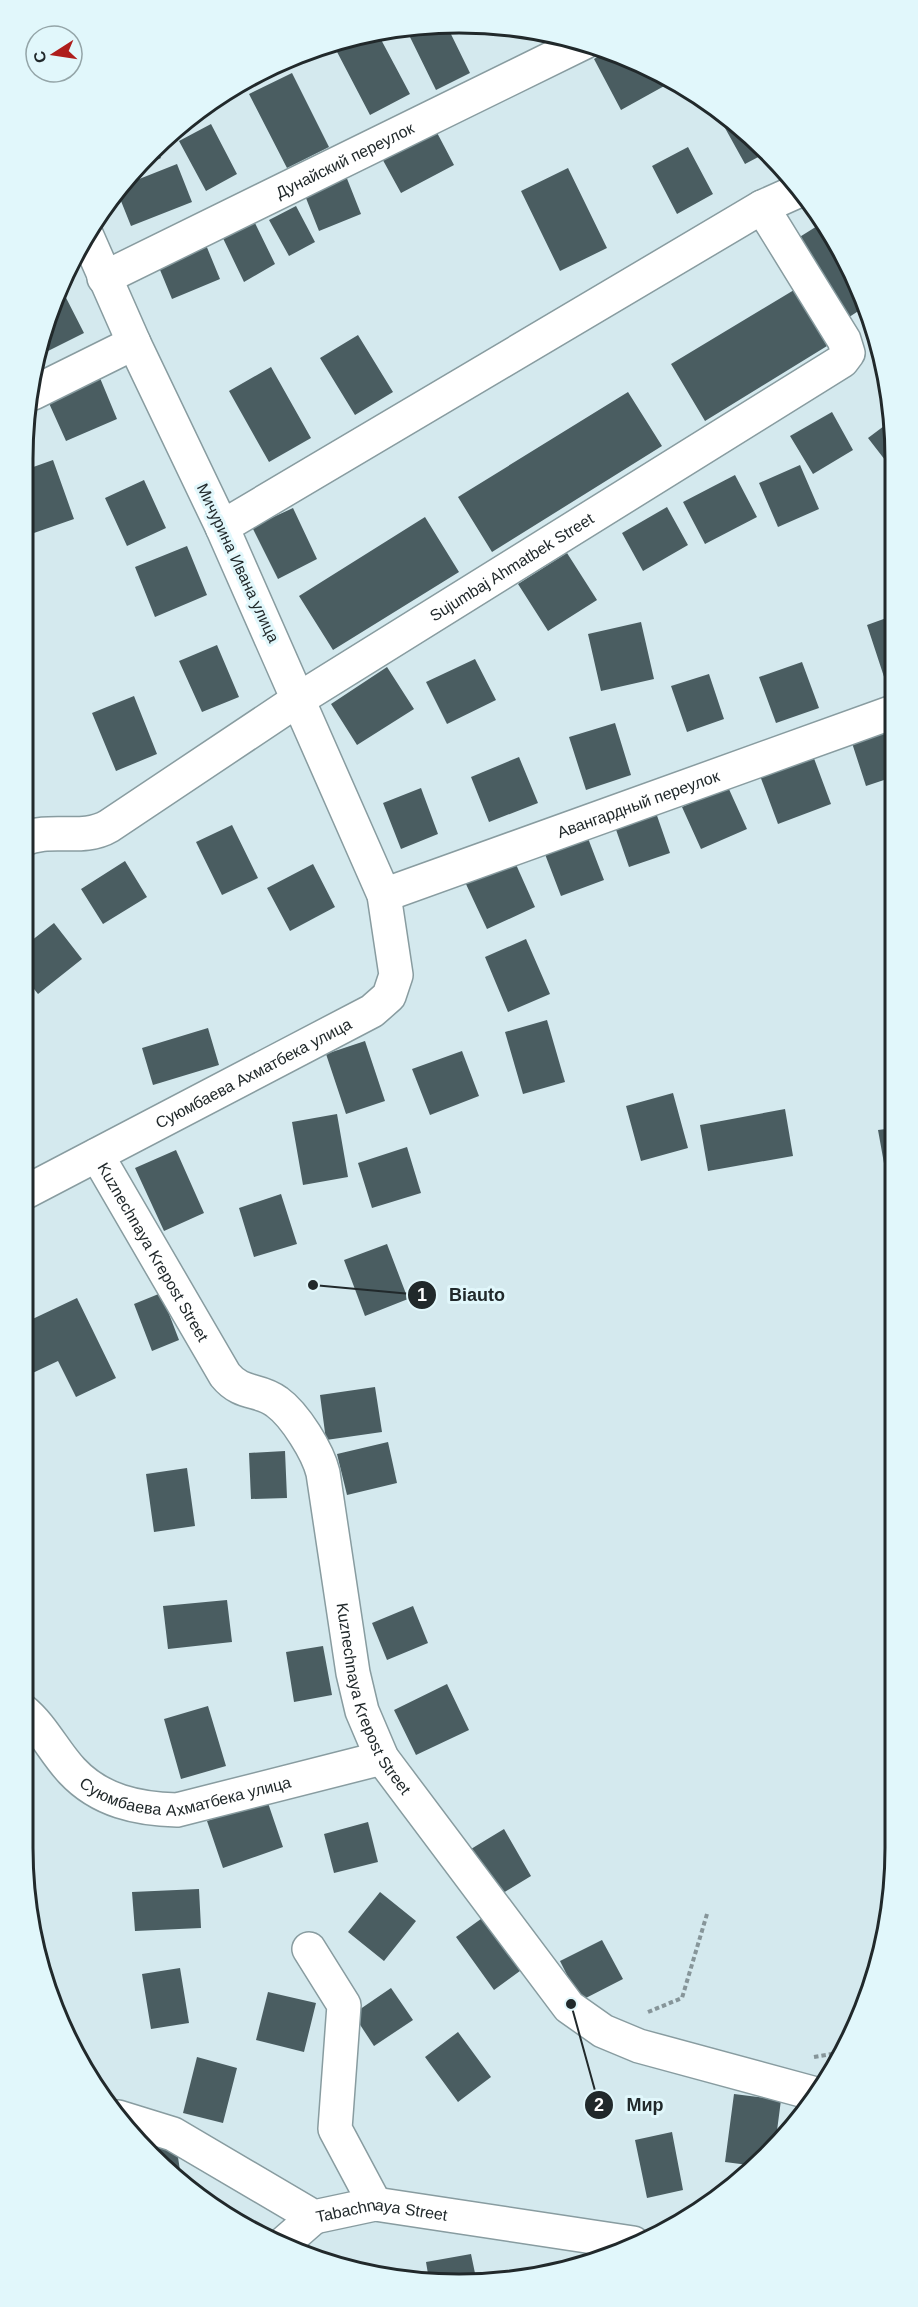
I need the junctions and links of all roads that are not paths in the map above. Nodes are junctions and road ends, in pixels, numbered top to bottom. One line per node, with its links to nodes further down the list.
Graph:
1 (571, 49): 5 (street, Дунайский переулок)
2 (792, 194): 3 (street)
3 (762, 207): 8 (street); 9 (street, Sujumbaj Ahmatbek Street)
4 (91, 245): 5 (street, Мичурина Ивана улица)
5 (104, 278): 6 (street, Мичурина Ивана улица)
6 (134, 343): 7 (street); 8 (street, Мичурина Ивана улица)
7 (39, 390)
8 (222, 527): 9 (street, Мичурина Ивана улица)
9 (299, 699): 11 (street, Sujumbaj Ahmatbek Street); 12 (street, Мичурина Ивана улица)
10 (885, 715): 12 (street, Авангардный переулок)
11 (33, 835)
12 (384, 895): 13 (street, Суюмбаева Ахматбека улица)
13 (97, 1155): 14 (street, Суюмбаева Ахматбека улица); 16 (street, Kuznechnaya Krepost Street)
14 (33, 1188)
15 (33, 1719): 16 (street, Суюмбаева Ахматбека улица)
16 (382, 1758): 18 (street, Kuznechnaya Krepost Street)
17 (309, 1948): 20 (street)
18 (808, 2092)
19 (133, 2122): 21 (street, Tabachnaya Street)
20 (375, 2204): 21 (street, Tabachnaya Street); 23 (street, Tabachnaya Street)
21 (314, 2217): 22 (street)
22 (289, 2239)
23 (623, 2241)

